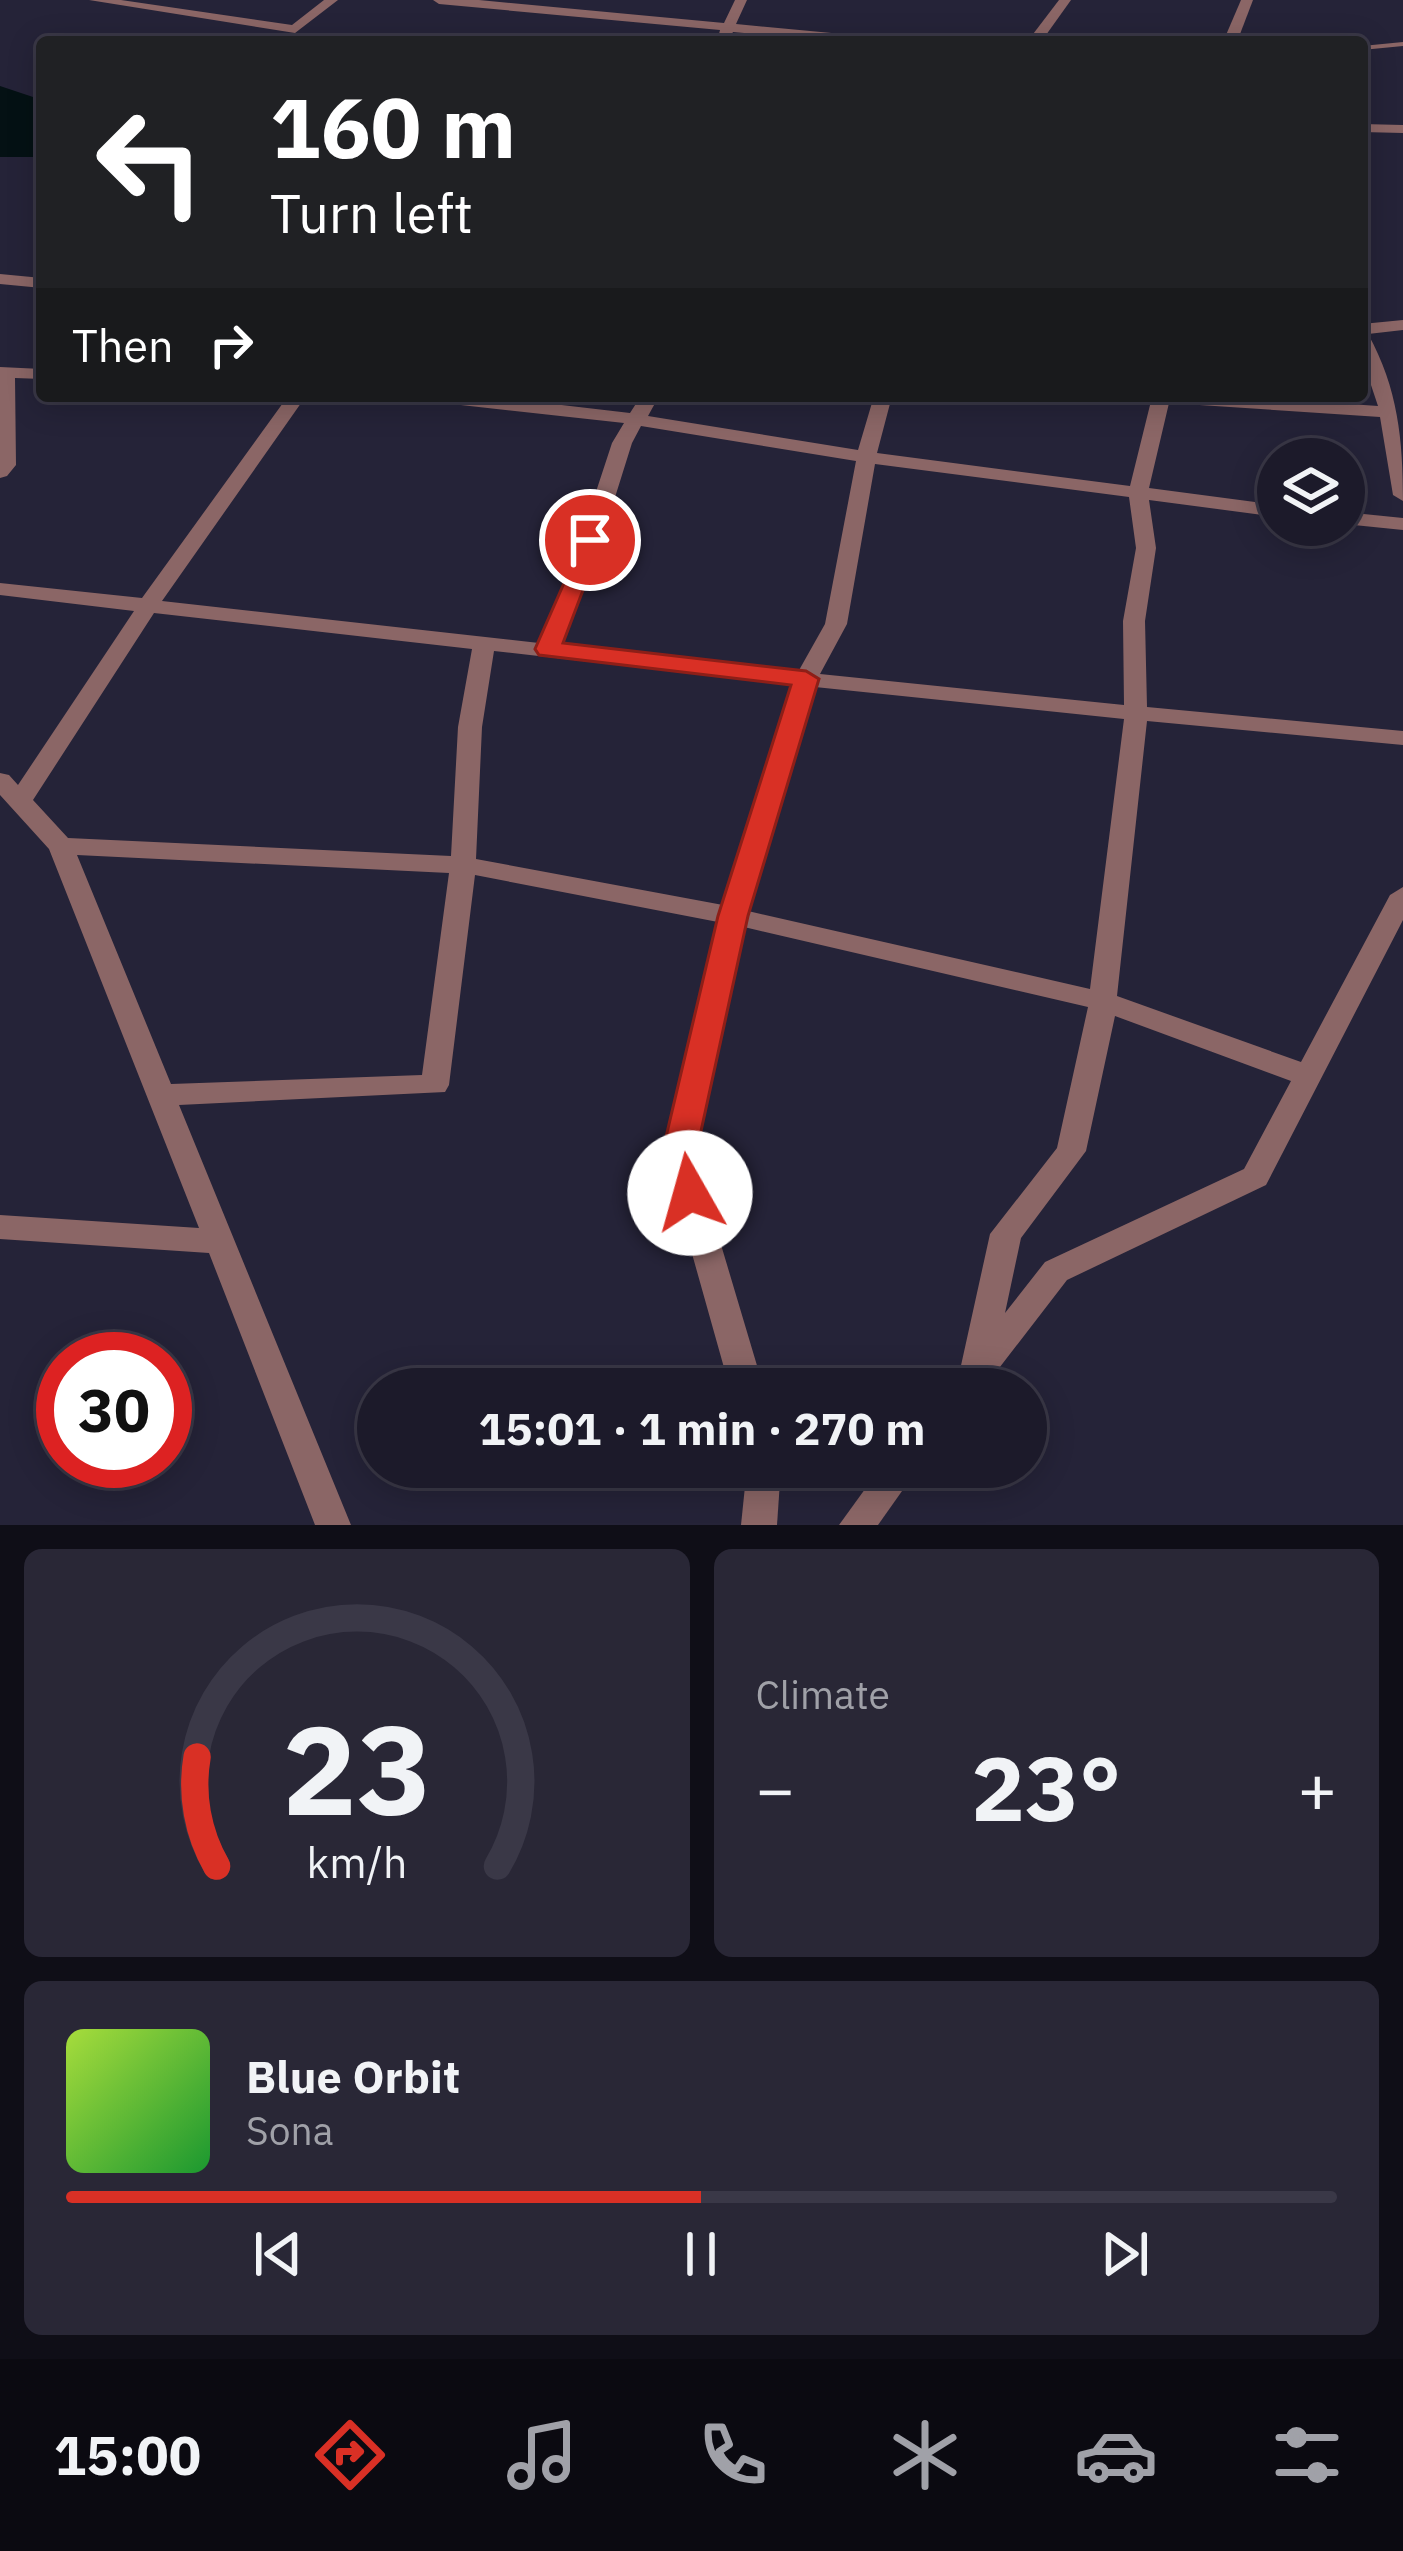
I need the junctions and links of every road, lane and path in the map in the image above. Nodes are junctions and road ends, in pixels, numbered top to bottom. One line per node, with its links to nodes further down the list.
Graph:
1 (95, 0): 2 (street)
2 (332, 0)
3 (439, 0): 7 (street)
4 (741, 0): 8 (street)
5 (1065, 0): 10 (street)
6 (1247, 0): 11 (street)
7 (574, 6): 8 (street)
8 (723, 34): 9 (street)
9 (764, 36)
10 (1038, 36)
11 (1232, 36)
12 (1403, 44): 13 (lane)
13 (1368, 47)
14 (1396, 129): 15 (street)
15 (1368, 141)
16 (0, 279): 17 (street)
17 (36, 282)
18 (1403, 325): 19 (street)
19 (1368, 332)
20 (1368, 351): 29 (street)
21 (3, 372): 22 (street); 32 (street)
22 (36, 374)
23 (293, 402): 39 (street)
24 (484, 402): 30 (street)
25 (646, 402): 30 (street)
26 (881, 402): 31 (street)
27 (1157, 402): 33 (street)
28 (1245, 402): 29 (street)
29 (1389, 412): 34 (street)
30 (635, 420): 31 (street); 41 (street)
31 (866, 457): 33 (street); 42 (street)
32 (0, 472)
33 (1138, 492): 35 (street); 43 (street)
34 (1403, 495)
35 (1257, 508)
36 (1365, 520): 37 (street)
37 (1403, 524)
38 (0, 589): 39 (street)
39 (149, 604): 40 (street); 45 (street)
40 (484, 642): 41 (street); 47 (street)
41 (548, 649): 42 (street)
42 (806, 679): 43 (street); 49 (street)
43 (1136, 713): 44 (street); 50 (street)
44 (1403, 738)
45 (10, 790): 46 (street)
46 (62, 846): 47 (street); 52 (street)
47 (463, 866): 49 (street); 52 (street)
48 (1403, 895): 51 (street)
49 (733, 916): 50 (street); 55 (street)
50 (1103, 1001): 51 (street); 56 (street)
51 (1308, 1076): 57 (street)
52 (161, 1095): 54 (street)
53 (0, 1227): 54 (street)
54 (220, 1242): 60 (street)
55 (741, 1368)
56 (973, 1368)
57 (981, 1368)
58 (762, 1488): 61 (street)
59 (886, 1488): 62 (street)
60 (334, 1525)
61 (759, 1525)
62 (857, 1525)

